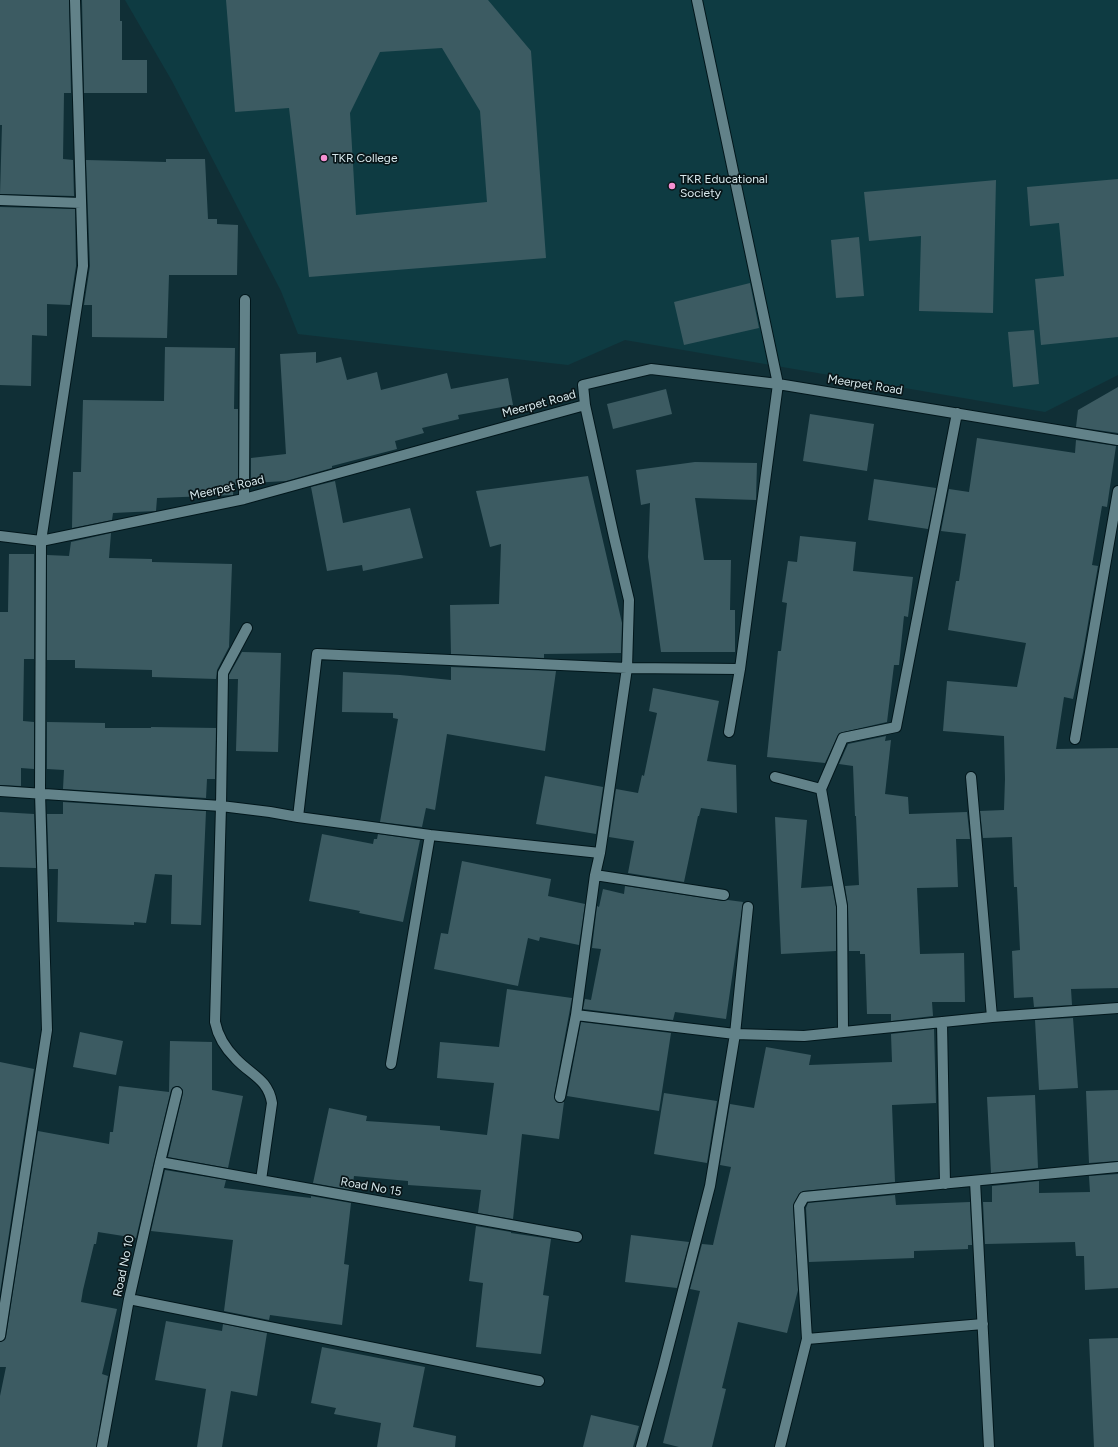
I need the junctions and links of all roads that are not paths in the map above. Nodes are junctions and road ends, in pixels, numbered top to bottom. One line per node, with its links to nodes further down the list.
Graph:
1 (75, 0): 4 (street)
2 (697, 0): 6 (street)
3 (0, 200): 4 (street)
4 (81, 203): 13 (street)
5 (245, 300): 11 (street)
6 (778, 384): 7 (street, Meerpet Road); 8 (street, Meerpet Road); 16 (street)
7 (585, 405): 11 (street, Meerpet Road); 15 (street)
8 (957, 413): 9 (street, Meerpet Road); 21 (street)
9 (1118, 440)
10 (1118, 491): 18 (street)
11 (244, 499): 13 (street, Meerpet Road)
12 (0, 536): 13 (street, Meerpet Road)
13 (41, 541): 23 (street)
14 (247, 628): 24 (street)
15 (627, 668): 16 (street); 25 (street); 27 (street)
16 (740, 669): 17 (street)
17 (728, 732)
18 (1075, 739)
19 (775, 777): 21 (street)
20 (970, 777): 33 (street)
21 (821, 789): 35 (street)
22 (0, 790): 23 (street)
23 (40, 793): 24 (street); 48 (street)
24 (221, 806): 25 (street); 42 (street)
25 (298, 817): 26 (street)
26 (430, 835): 27 (street); 37 (street)
27 (600, 853): 28 (street)
28 (595, 875): 29 (street); 32 (street)
29 (724, 895)
30 (748, 907): 36 (street)
31 (1118, 1008): 33 (street)
32 (576, 1015): 36 (street); 39 (street)
33 (992, 1017): 34 (street)
34 (942, 1022): 35 (street); 44 (street)
35 (843, 1032): 36 (street)
36 (735, 1034): 52 (street)
37 (391, 1064)
38 (177, 1092): 40 (street, Road No 10)
39 (560, 1097)
40 (160, 1162): 42 (street, Road No 15); 46 (street, Road No 10)
41 (1118, 1167): 43 (street)
42 (261, 1180): 45 (street, Road No 15)
43 (975, 1181): 44 (street); 47 (street)
44 (945, 1184): 49 (street)
45 (577, 1237)
46 (129, 1299): 50 (street); 51 (street, Road No 10)
47 (983, 1324): 49 (street); 54 (street)
48 (0, 1336)
49 (807, 1339): 53 (street)
50 (539, 1381)
51 (102, 1447)
52 (640, 1447)
53 (780, 1447)
54 (989, 1447)

